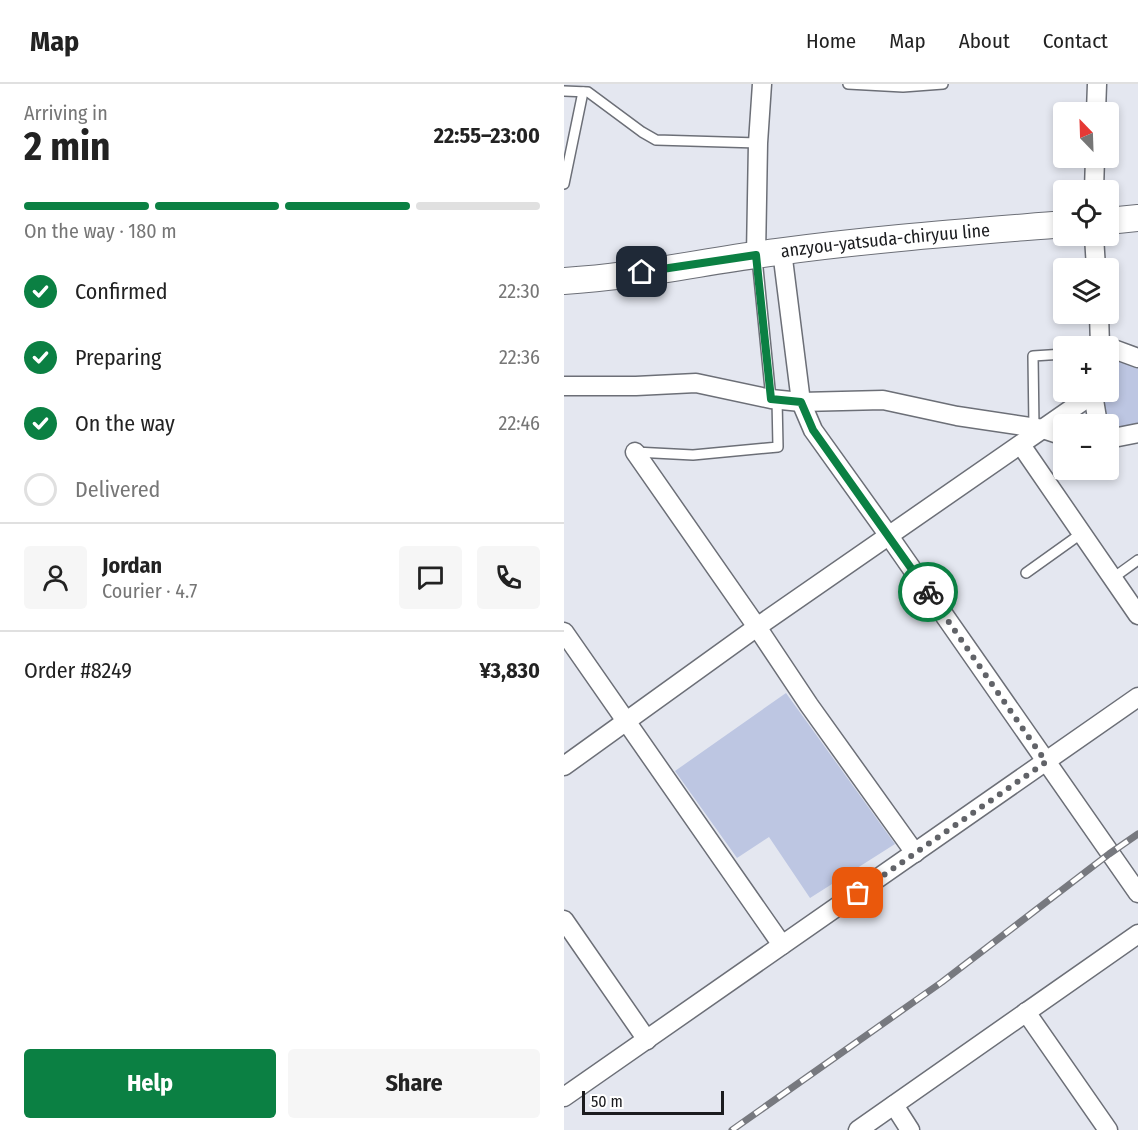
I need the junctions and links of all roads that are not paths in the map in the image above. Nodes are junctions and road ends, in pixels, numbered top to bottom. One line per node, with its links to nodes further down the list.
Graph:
1 (762, 84): 8 (street)
2 (848, 84): 3 (lane)
3 (943, 84)
4 (1097, 84): 7 (street)
5 (564, 91): 6 (lane)
6 (583, 92): 8 (lane); 9 (lane)
7 (1096, 102)
8 (758, 143): 14 (street)
9 (564, 184)
10 (1138, 218): 11 (main road)
11 (1119, 220)
12 (1053, 225): 13 (main road, anzyou-yatsuda-chiryuu line)
13 (782, 251): 14 (main road, anzyou-yatsuda-chiryuu line); 21 (street)
14 (756, 255): 15 (main road, anzyou-yatsuda-chiryuu line); 20 (lane)
15 (564, 280)
16 (1119, 351): 18 (street)
17 (1053, 355): 23 (lane)
18 (1138, 358)
19 (564, 386): 20 (street)
20 (774, 399): 21 (street); 28 (lane)
21 (801, 402): 23 (street); 30 (street)
22 (1080, 402): 23 (street)
23 (1038, 429): 24 (street); 27 (street)
24 (1053, 433)
25 (1138, 433): 26 (street)
26 (1119, 437)
27 (1021, 445): 29 (street); 30 (street)
28 (635, 452): 35 (street)
29 (1082, 533): 32 (lane); 33 (street)
30 (889, 536): 35 (street); 39 (street)
31 (1138, 560): 33 (lane)
32 (1026, 573)
33 (1113, 578): 34 (street)
34 (1138, 615)
35 (757, 627): 38 (street); 41 (street)
36 (564, 632): 38 (street)
37 (1138, 697): 39 (street)
38 (626, 721): 40 (street); 45 (street)
39 (1046, 762): 41 (street); 42 (street)
40 (564, 766)
41 (915, 853): 45 (street)
42 (1138, 893)
43 (564, 920): 47 (street)
44 (1138, 934): 46 (street)
45 (782, 945): 47 (street)
46 (1026, 1012): 49 (street); 52 (street)
47 (647, 1040): 48 (street)
48 (564, 1097)
49 (894, 1105): 50 (street); 51 (street)
50 (858, 1130)
51 (910, 1130)
52 (1108, 1130)

